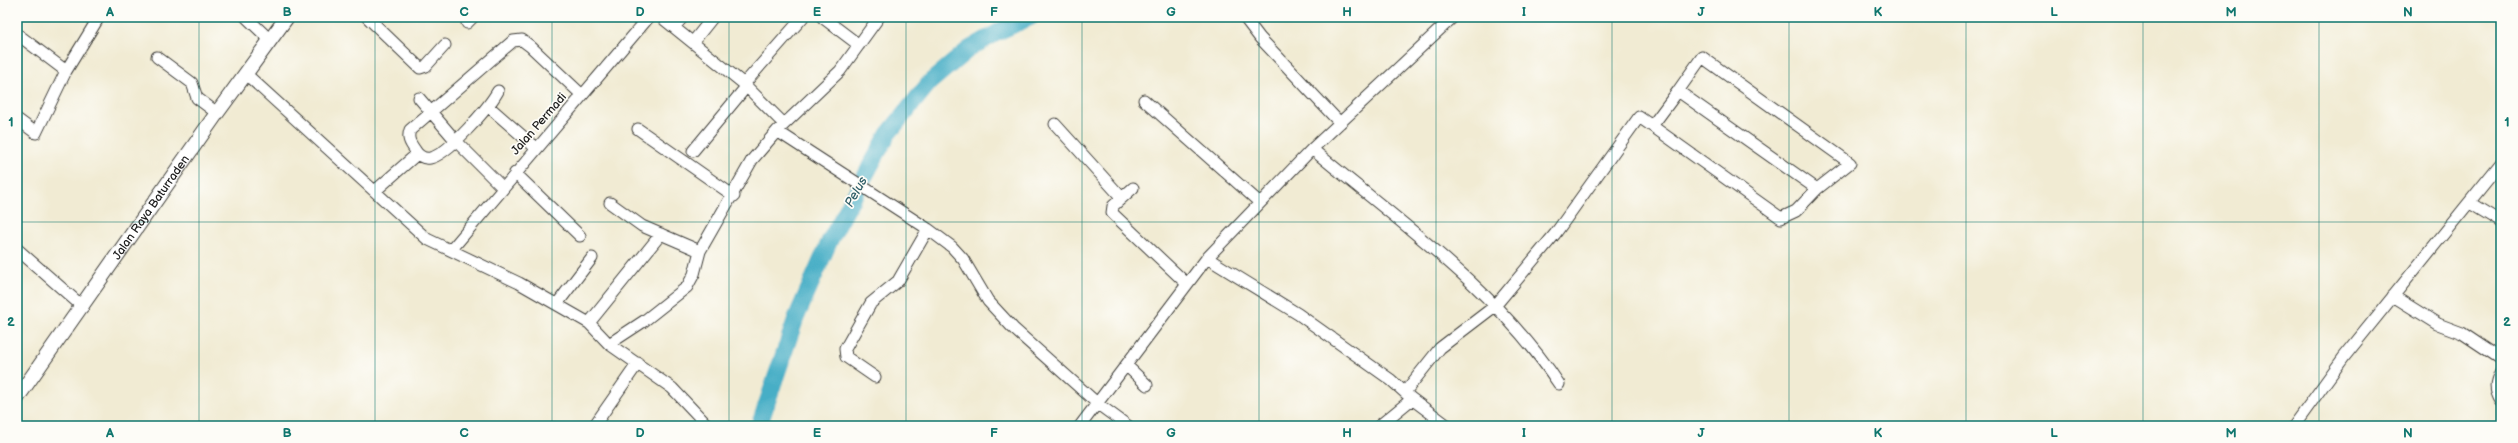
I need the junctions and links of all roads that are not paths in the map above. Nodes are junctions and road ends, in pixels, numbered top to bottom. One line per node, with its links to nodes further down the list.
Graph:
1 (99, 17): 21 (street)
2 (246, 17): 16 (street)
3 (287, 17): 16 (main road, Jalan Raya Baturraden)
4 (367, 17): 18 (street)
5 (649, 17): 26 (street, Jalan Permadi)
6 (661, 17): 14 (street)
7 (684, 17): 14 (street)
8 (713, 17): 17 (street)
9 (803, 17): 23 (street)
10 (822, 17): 19 (street)
11 (879, 17): 19 (street)
12 (1244, 17): 33 (street)
13 (1453, 17): 33 (street)
14 (674, 27): 17 (street)
15 (17, 34): 21 (street)
16 (270, 40): 22 (main road, Jalan Raya Baturraden)
17 (693, 42): 23 (street)
18 (445, 45)
19 (859, 46): 37 (street)
20 (157, 57): 31 (street)
21 (66, 70): 32 (street)
22 (246, 74): 31 (main road, Jalan Raya Baturraden); 48 (street)
23 (745, 85): 37 (street); 41 (street)
24 (498, 91): 29 (street)
25 (1678, 91): 35 (street); 47 (street); 47 (street)
26 (582, 95): 30 (street); 39 (street, Jalan Permadi)
27 (419, 98): 30 (street)
28 (1144, 100): 51 (street)
29 (488, 106): 38 (street); 39 (street)
30 (433, 111): 38 (street); 42 (street)
31 (217, 113): 66 (main road, Jalan Raya Baturraden)
32 (17, 119)
33 (1340, 122): 40 (street)
34 (1055, 124): 50 (street)
35 (1652, 126): 47 (street); 67 (street)
36 (638, 128): 49 (street)
37 (781, 128): 49 (street); 55 (street)
38 (456, 141): 42 (street); 45 (street)
39 (536, 148): 44 (street, Jalan Permadi)
40 (1312, 149): 51 (street); 67 (street)
41 (693, 150)
42 (417, 154): 48 (street)
43 (2501, 163): 53 (street)
44 (515, 173): 45 (street, Jalan Permadi); 57 (street)
45 (503, 188): 59 (street, Jalan Permadi)
46 (1133, 188): 50 (street)
47 (1817, 189)
48 (375, 191): 59 (street)
49 (734, 196): 60 (street)
50 (1122, 198): 63 (street)
51 (1259, 202): 62 (street)
52 (610, 203): 56 (street)
53 (2470, 203): 54 (street); 64 (street)
54 (2501, 222)
55 (928, 229): 74 (street); 80 (street)
56 (661, 234): 60 (street); 68 (street)
57 (580, 236)
58 (17, 250): 66 (street)
59 (451, 250): 65 (street)
60 (696, 250): 69 (street)
61 (592, 258): 65 (street)
62 (1207, 258): 63 (street); 77 (street)
63 (1187, 284): 72 (street)
64 (2393, 296): 70 (street); 87 (street)
65 (557, 304): 68 (street)
66 (83, 306): 78 (main road, Jalan Raya Baturraden)
67 (1494, 306): 75 (street); 77 (street)
68 (589, 323): 69 (street)
69 (609, 344): 71 (street)
70 (2501, 359)
71 (638, 363): 81 (street); 82 (street)
72 (1127, 366): 76 (street); 80 (street)
73 (2501, 372): 79 (street)
74 (875, 377)
75 (1559, 384)
76 (1147, 385)
77 (1408, 395): 85 (street); 86 (street)
78 (17, 398)
79 (2501, 400)
80 (1098, 404): 83 (street); 84 (street)
81 (598, 425)
82 (708, 426)
83 (1080, 426)
84 (1128, 426)
85 (1379, 426)
86 (1448, 426)
87 (2294, 426)

